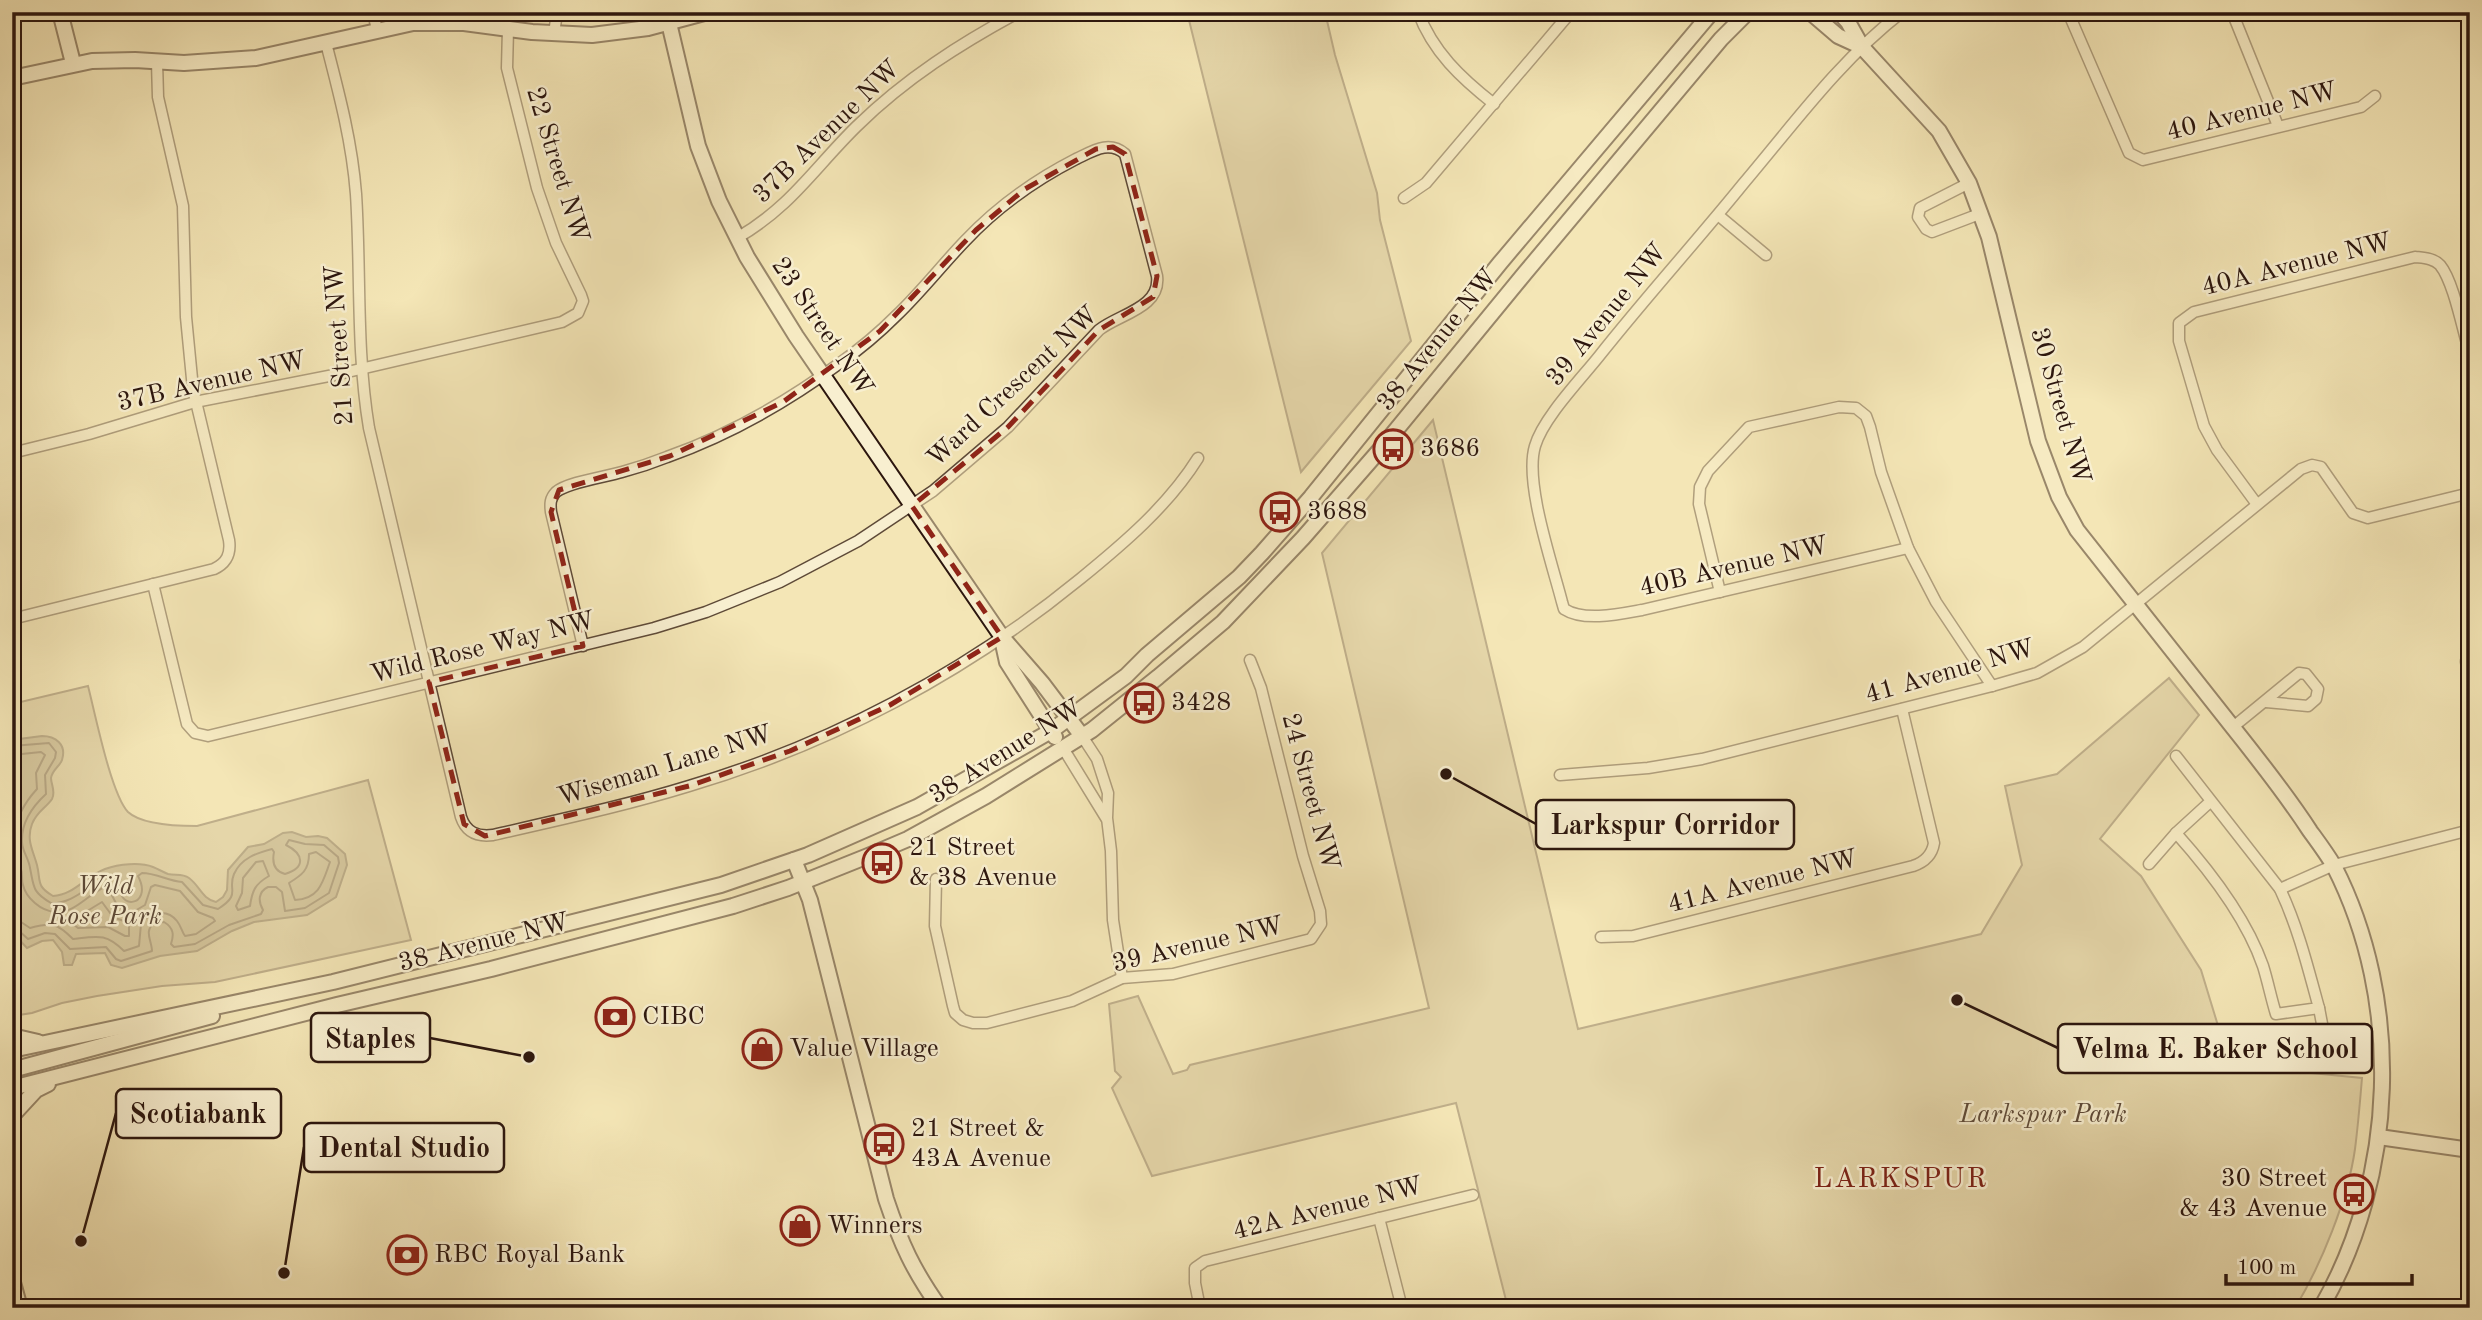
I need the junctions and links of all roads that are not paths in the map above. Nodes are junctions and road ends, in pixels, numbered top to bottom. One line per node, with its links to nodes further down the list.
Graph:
1 (60, 12): 22 (main road)
2 (373, 12): 17 (street)
3 (557, 12): 18 (street)
4 (708, 12): 15 (main road)
5 (1019, 12): 32 (street, 37B Avenue NW)
6 (1418, 12): 25 (street)
7 (1571, 12): 25 (street)
8 (1712, 12): 60 (main road, 38 Avenue NW)
9 (1748, 12): 63 (main road, 38 Avenue NW)
10 (1810, 12): 20 (main road, 30 Street NW)
11 (1839, 12): 20 (main road, 30 Street NW)
12 (1902, 12): 20 (street, 39 Avenue NW)
13 (2068, 12): 26 (street, 40 Avenue NW)
14 (2231, 12): 26 (street)
15 (668, 18): 18 (main road); 32 (main road, 23 Street NW)
16 (508, 29): 17 (main road); 18 (main road); 35 (street, 22 Street NW)
17 (377, 30): 19 (main road)
18 (554, 34)
19 (326, 43): 21 (main road); 37 (street, 21 Street NW)
20 (1862, 47): 27 (main road, 30 Street NW); 30 (street, 39 Avenue NW)
21 (157, 62): 22 (main road); 39 (street)
22 (74, 63): 23 (main road)
23 (12, 78)
24 (2375, 96): 26 (street, 40 Avenue NW)
25 (1494, 104): 28 (street)
26 (2278, 126)
27 (1969, 183): 29 (main road, 30 Street NW); 29 (street)
28 (1404, 198)
29 (1982, 213): 48 (main road, 30 Street NW)
30 (1718, 215): 33 (street); 49 (street, 39 Avenue NW)
31 (12, 228): 34 (street)
32 (737, 238): 38 (main road, 23 Street NW)
33 (1766, 255)
34 (12, 263)
35 (581, 308): 37 (street, 37B Avenue NW)
36 (2470, 354): 43 (street, 40A Avenue NW)
37 (361, 368): 39 (street, 37B Avenue NW); 55 (street, 21 Street NW)
38 (824, 375): 44 (main road, 23 Street NW); 44 (street, Ward Crescent NW); 52 (street)
39 (195, 402): 40 (street, 37B Avenue NW); 46 (street)
40 (12, 453)
41 (1198, 458): 51 (street, Wiseman Lane NW)
42 (2470, 493): 43 (street, 41 Avenue NW)
43 (2256, 503): 48 (street, 41 Avenue NW)
44 (912, 506): 51 (main road, 23 Street NW); 52 (street, Wild Rose Way NW)
45 (1908, 548): 47 (street, 40B Avenue NW); 47 (street); 56 (street)
46 (153, 584): 50 (street); 55 (street, Wild Rose Way NW)
47 (1720, 592): 49 (street, 40B Avenue NW)
48 (2137, 604): 56 (street, 41 Avenue NW); 61 (main road, 30 Street NW)
49 (1568, 612)
50 (12, 619)
51 (1002, 637): 55 (street, Wiseman Lane NW); 60 (main road, 23 Street NW); 62 (main road, 23 Street NW)
52 (583, 646): 55 (street, Wild Rose Way NW)
53 (2468, 659): 57 (street)
54 (1250, 660): 77 (street, 24 Street NW)
55 (429, 682)
56 (1992, 686): 59 (street, 41 Avenue NW)
57 (2470, 688)
58 (2266, 702): 58 (street); 61 (street)
59 (1902, 709): 66 (street, 41 Avenue NW); 78 (street, 41A Avenue NW)
60 (1069, 719): 62 (main road, 38 Avenue NW); 63 (main road, 23 Street NW)
61 (2233, 727): 73 (main road, 30 Street NW)
62 (1051, 731): 64 (main road, 23 Street NW); 71 (main road, 38 Avenue NW)
63 (1082, 736): 64 (main road, 38 Avenue NW); 68 (street, 23 Street NW)
64 (1063, 748): 68 (street, 23 Street NW); 75 (main road, 38 Avenue NW)
65 (2175, 756): 67 (street)
66 (1560, 775)
67 (2211, 801): 70 (street); 76 (street)
68 (1107, 818): 79 (street, 23 Street NW)
69 (2470, 830): 73 (street)
70 (2176, 833): 72 (street); 81 (street)
71 (794, 860): 75 (main road); 80 (main road, 38 Avenue NW)
72 (2149, 864)
73 (2334, 866): 76 (street); 90 (main road, 30 Street NW)
74 (936, 879): 79 (street, 39 Avenue NW)
75 (803, 882): 87 (main road, 38 Avenue NW); 96 (main road)
76 (2280, 889): 81 (street)
77 (1316, 935): 79 (street, 39 Avenue NW)
78 (1601, 937)
79 (1122, 978)
80 (266, 997): 83 (main road, 38 Avenue NW); 86 (main road)
81 (2319, 1008): 85 (street)
82 (12, 1036): 83 (main road)
83 (43, 1043): 84 (main road, 38 Avenue NW)
84 (12, 1050)
85 (2325, 1066)
86 (12, 1070)
87 (65, 1076): 88 (main road, 38 Avenue NW); 89 (main road)
88 (12, 1088)
89 (12, 1116)
90 (2379, 1137): 91 (main road); 99 (main road, 30 Street NW)
91 (2470, 1150)
92 (1473, 1195): 93 (street, 42A Avenue NW)
93 (1380, 1218): 97 (street, 42A Avenue NW); 98 (street)
94 (12, 1279): 95 (main road)
95 (20, 1308)
96 (940, 1308)
97 (1200, 1308)
98 (1402, 1308)
99 (2322, 1308)

